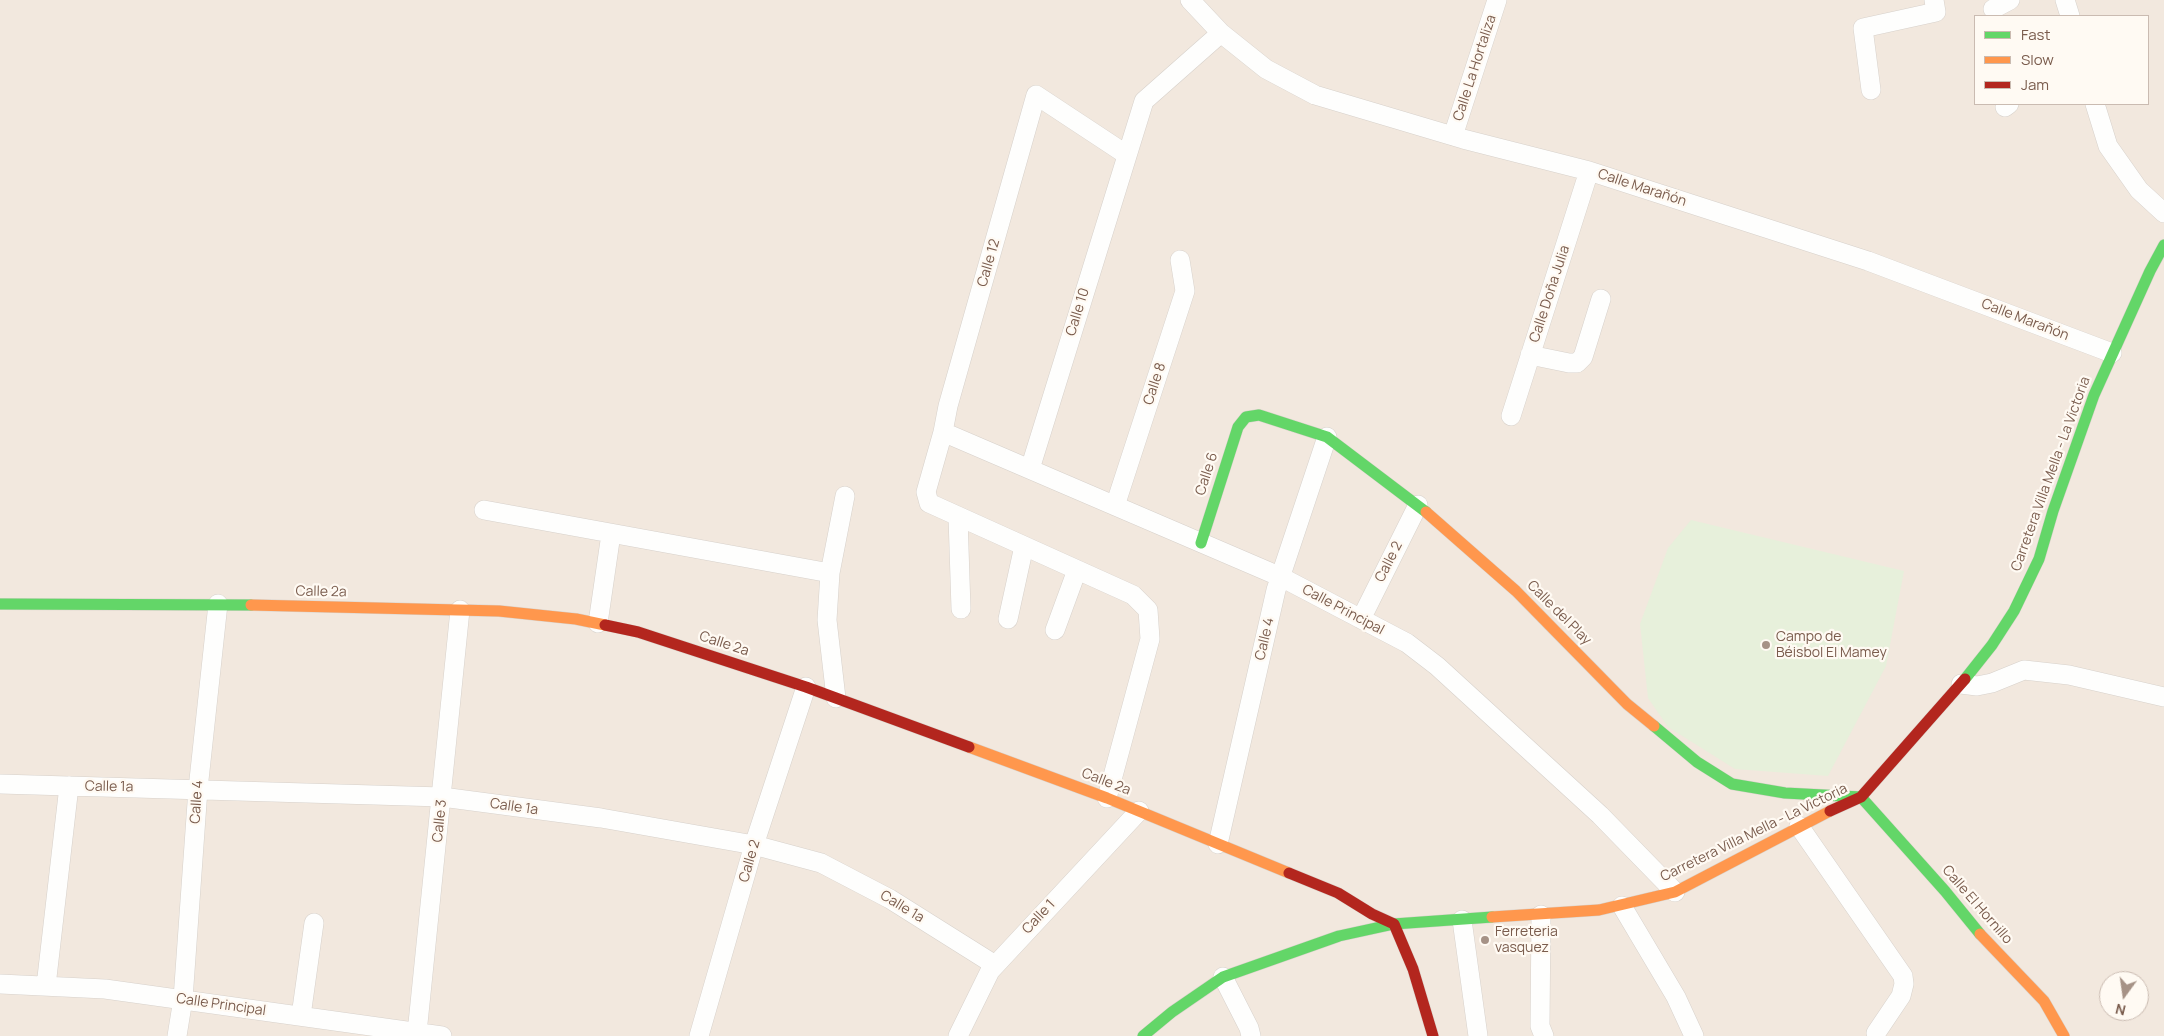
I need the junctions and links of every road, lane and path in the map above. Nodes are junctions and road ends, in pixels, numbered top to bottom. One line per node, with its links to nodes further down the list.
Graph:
1 (1190, 0): 8 (street, Calle Marañón)
2 (1497, 0): 11 (street, Calle La Hortaliza)
3 (1934, 0): 9 (street)
4 (2010, 0): 6 (street)
5 (2065, 0): 7 (street)
6 (1993, 9)
7 (2070, 15)
8 (1221, 33): 11 (street, Calle Marañón); 12 (street, Calle 10)
9 (1871, 90)
10 (2095, 105): 14 (street)
11 (1453, 136): 13 (street, Calle Marañón)
12 (1127, 155): 22 (street, Calle 12); 24 (street, Calle 10)
13 (1589, 171): 18 (street, Calle Marañón); 19 (street, Calle Doña Julia)
14 (2164, 213)
15 (2164, 246): 18 (street, Carretera Villa Mella - La Victoria)
16 (1180, 260): 27 (street, Calle 8)
17 (1601, 299): 19 (street)
18 (2112, 353): 44 (street, Carretera Villa Mella - La Victoria)
19 (1530, 355): 20 (street, Calle Doña Julia)
20 (1511, 416)
21 (1246, 417): 23 (street, Calle del Play); 31 (street, Calle 6)
22 (943, 432): 24 (street, Calle Principal); 29 (street, Calle 12)
23 (1327, 437): 26 (street, Calle del Play); 35 (street, Calle 4)
24 (1030, 469): 27 (street, Calle Principal)
25 (845, 496): 34 (street)
26 (1418, 505): 40 (street, Calle 2); 52 (street, Calle del Play)
27 (1115, 506): 31 (street, Calle Principal)
28 (484, 510): 30 (street)
29 (958, 516): 32 (street, Calle 12); 38 (street)
30 (610, 534): 34 (street); 42 (street)
31 (1201, 543): 35 (street, Calle Principal)
32 (1024, 546): 33 (street, Calle 12); 41 (street)
33 (1078, 570): 43 (street); 53 (street, Calle 12)
34 (830, 573): 47 (street)
35 (1281, 577): 40 (street, Calle Principal); 56 (street, Calle 4)
36 (0, 604): 37 (street, Calle 2a)
37 (218, 604): 39 (street, Calle 2a); 50 (street, Calle 4)
38 (961, 609)
39 (460, 610): 42 (street, Calle 2a); 51 (street, Calle 3)
40 (1361, 619): 58 (street, Calle Principal)
41 (1008, 620)
42 (598, 623): 45 (street, Calle 2a)
43 (1055, 630)
44 (1961, 684): 46 (street); 52 (street, Carretera Villa Mella - La Victoria)
45 (806, 687): 47 (street, Calle 2a); 57 (street, Calle 2)
46 (2164, 697)
47 (836, 698): 53 (street, Calle 2a)
48 (0, 784): 49 (street, Calle 1a)
49 (69, 786): 50 (street, Calle 1a); 67 (street)
50 (198, 788): 51 (street, Calle 1a); 68 (street, Calle 4)
51 (442, 797): 57 (street, Calle 1a); 70 (street, Calle 3)
52 (1861, 797): 55 (street, Carretera Villa Mella - La Victoria); 82 (street, Calle El Hornillo)
53 (1107, 798): 54 (street, Calle 2a)
54 (1139, 811): 56 (street, Calle 2a); 64 (street, Calle 1)
55 (1798, 826): 58 (street, Carretera Villa Mella - La Victoria); 71 (street)
56 (1218, 844): 63 (street, Calle 2a)
57 (754, 845): 64 (street, Calle 1a); 74 (street, Calle 2)
58 (1675, 892): 59 (street, Carretera Villa Mella - La Victoria)
59 (1622, 906): 60 (street, Carretera Villa Mella - La Victoria); 81 (street)
60 (1541, 915): 61 (street, Carretera Villa Mella - La Victoria); 80 (street)
61 (1462, 920): 63 (street, Carretera Villa Mella - La Victoria); 79 (street)
62 (314, 923): 69 (street)
63 (1394, 924): 65 (street, Carretera Villa Mella - La Victoria); 78 (street)
64 (995, 965): 75 (street, Calle 1)
65 (1223, 977): 76 (street, Carretera Villa Mella - La Victoria); 77 (street)
66 (0, 984): 67 (street, Calle Principal)
67 (46, 986): 68 (street, Calle Principal)
68 (183, 999): 69 (street, Calle Principal); 72 (street, Calle 4)
69 (302, 1016): 70 (street, Calle Principal)
70 (417, 1032): 73 (street, Calle Principal)
71 (1876, 1033)
72 (177, 1036)
73 (442, 1036)
74 (699, 1036)
75 (958, 1036)
76 (1143, 1036)
77 (1251, 1036)
78 (1432, 1036)
79 (1478, 1036)
80 (1544, 1036)
81 (1693, 1036)
82 (2064, 1036)

